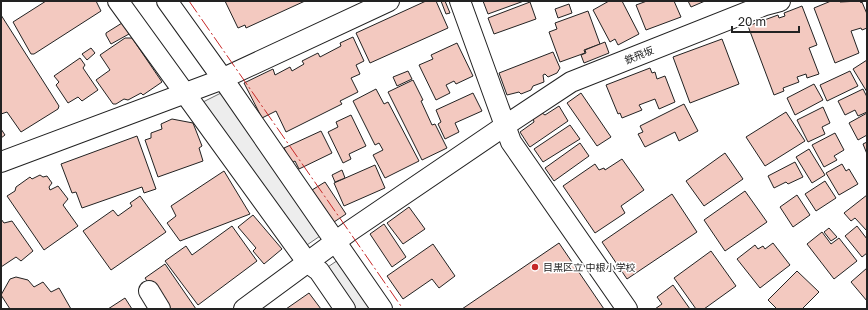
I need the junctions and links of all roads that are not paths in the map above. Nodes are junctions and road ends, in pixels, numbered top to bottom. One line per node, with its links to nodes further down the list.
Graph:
1 (118, 1): 7 (street)
2 (167, 1): 6 (street)
3 (389, 1): 6 (street)
4 (460, 1): 8 (street)
5 (780, 1): 8 (street, 鉄飛坂)
6 (219, 80): 7 (street); 10 (street)
7 (188, 92): 9 (street); 10 (street)
8 (506, 125): 10 (street, 鉄飛坂); 16 (street)
9 (1, 162)
10 (322, 251): 13 (street, 鉄飛坂); 14 (street); 15 (street)
11 (148, 291): 12 (street)
12 (160, 309)
13 (244, 309)
14 (345, 309)
15 (382, 309)
16 (627, 309)

